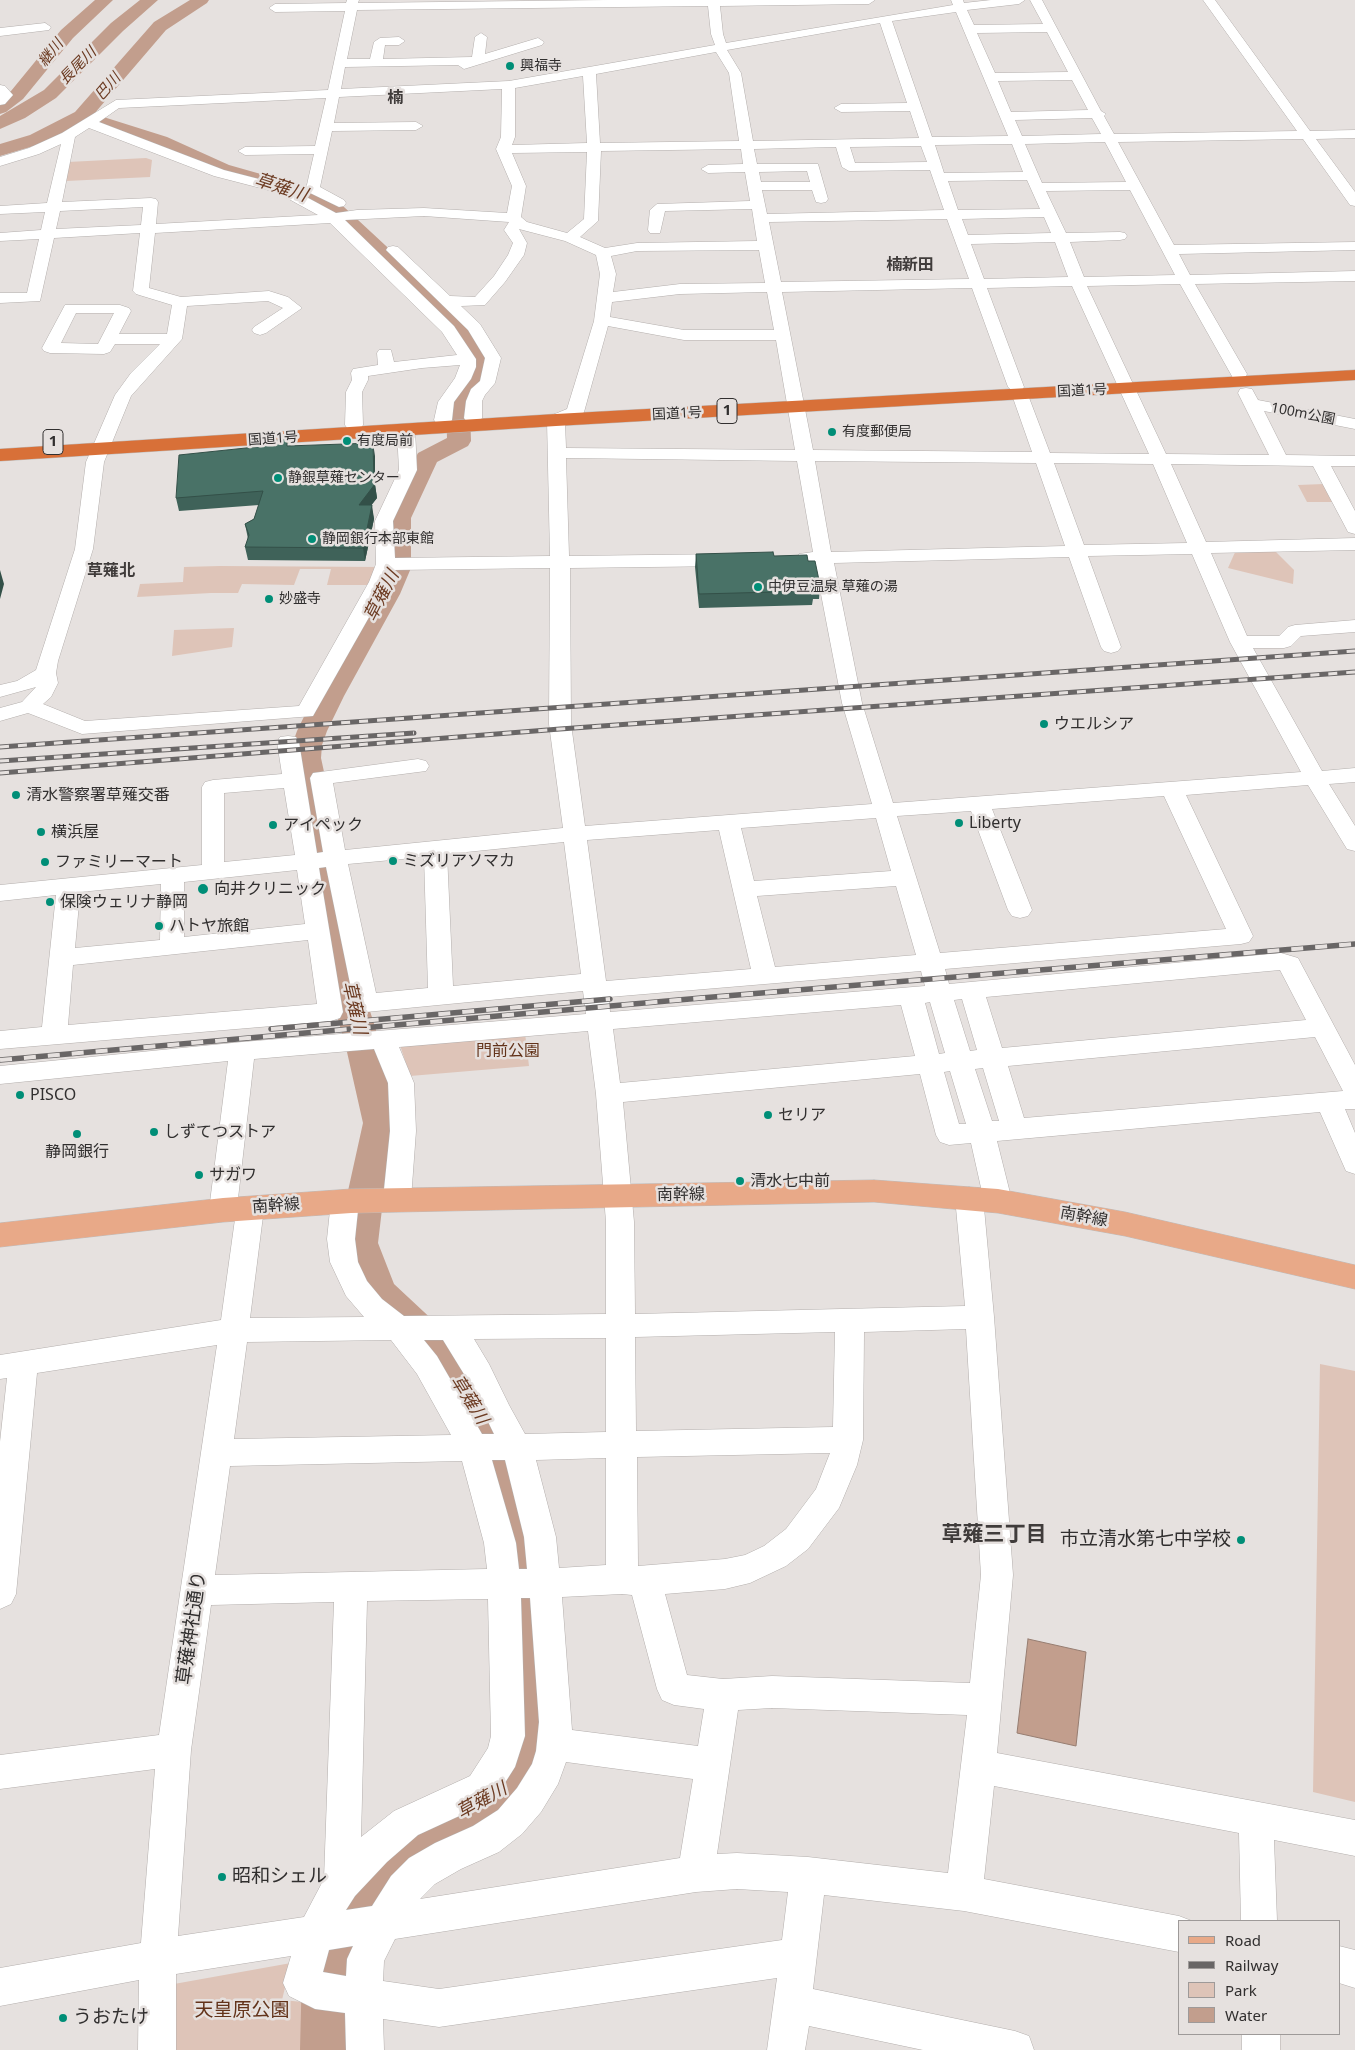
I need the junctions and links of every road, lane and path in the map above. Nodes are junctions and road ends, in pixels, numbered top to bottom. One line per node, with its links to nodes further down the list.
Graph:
1 (869, 0): 6 (street)
2 (910, 0): 16 (street)
3 (1019, 0): 10 (street)
4 (1036, 0): 20 (street)
5 (1210, 0): 46 (street)
6 (714, 1): 8 (street); 25 (street)
7 (584, 2): 8 (street); 13 (street)
8 (631, 2)
9 (434, 3): 11 (street); 12 (street)
10 (959, 3): 16 (street); 21 (street)
11 (352, 4): 14 (street); 28 (street)
12 (482, 4): 13 (street); 26 (street)
13 (537, 6)
14 (275, 8)
15 (843, 12): 18 (street)
16 (924, 12): 17 (street)
17 (885, 19): 18 (street); 37 (street)
18 (863, 23): 25 (street)
19 (45, 27): 22 (street)
20 (1052, 28): 21 (street); 31 (street)
21 (970, 29): 30 (street)
22 (0, 32)
23 (399, 41): 27 (street)
24 (537, 42): 26 (street)
25 (720, 48): 29 (street); 52 (street)
26 (478, 61): 27 (street); 33 (street)
27 (376, 62): 28 (street)
28 (340, 63): 35 (street)
29 (589, 71): 32 (street); 53 (street)
30 (991, 76): 31 (street); 41 (street)
31 (1078, 76): 40 (street)
32 (509, 85): 33 (street); 54 (street)
33 (453, 88): 35 (street)
34 (0, 89): 36 (street)
35 (333, 94): 39 (street); 44 (street)
36 (0, 101)
37 (915, 107): 38 (street); 50 (street)
38 (842, 108)
39 (103, 114): 42 (street); 64 (street)
40 (1099, 114): 41 (street); 48 (street)
41 (1008, 116): 49 (street)
42 (88, 123): 47 (street); 73 (street)
43 (416, 126): 44 (street)
44 (326, 127): 55 (street)
45 (1355, 134): 46 (street)
46 (1306, 135): 48 (street); 66 (street)
47 (67, 136): 57 (street); 67 (street)
48 (1110, 138): 49 (street); 62 (street)
49 (1016, 140): 50 (street); 63 (street)
50 (926, 141): 51 (street); 60 (street)
51 (842, 143): 52 (street); 60 (street)
52 (748, 145): 53 (street); 58 (street)
53 (594, 148): 54 (street); 82 (street)
54 (503, 149): 74 (street)
55 (320, 155): 56 (street); 64 (street)
56 (246, 156)
57 (0, 162)
58 (752, 168): 59 (street); 61 (street); 61 (street)
59 (708, 169)
60 (937, 172): 63 (street); 68 (street)
61 (755, 186): 70 (street)
62 (1135, 186): 63 (street); 80 (street)
63 (1038, 188): 68 (street); 71 (street)
64 (313, 189): 72 (street)
65 (871, 202): 68 (street)
66 (1355, 202)
67 (54, 207): 69 (street); 75 (street); 78 (street)
68 (951, 208): 70 (street); 71 (street); 84 (street)
69 (0, 210)
70 (759, 212): 77 (street); 86 (street)
71 (1050, 213): 83 (street)
72 (356, 214): 73 (street); 74 (street); 76 (street)
73 (334, 218): 75 (street); 96 (street)
74 (515, 220): 82 (street); 100 (street)
75 (148, 228): 78 (street); 101 (street)
76 (371, 229)
77 (655, 230)
78 (49, 234): 81 (street); 98 (street)
79 (1120, 236): 83 (street)
80 (1163, 236): 88 (street); 89 (street)
81 (0, 237)
82 (570, 238): 90 (street)
83 (1061, 238): 84 (street); 94 (street)
84 (963, 240): 95 (street)
85 (384, 242): 92 (street)
86 (765, 245): 90 (street); 97 (street)
87 (1355, 246): 88 (street)
88 (1252, 248): 89 (street)
89 (1170, 250): 93 (street)
90 (603, 253): 99 (street)
91 (1355, 276): 93 (street)
92 (424, 280): 96 (street); 100 (street)
93 (1185, 280): 94 (street); 110 (street)
94 (1078, 282): 95 (street); 111 (street)
95 (979, 283): 97 (street); 112 (street)
96 (404, 284): 107 (street)
97 (773, 287): 99 (street); 104 (street)
98 (0, 298)
99 (605, 298): 102 (street)
100 (446, 300): 116 (street)
101 (180, 302): 103 (street); 106 (street)
102 (602, 321): 104 (street); 115 (street)
103 (260, 330)
104 (782, 335): 113 (street)
105 (110, 339): 106 (street)
106 (174, 339): 122 (street)
107 (468, 359): 117 (street); 120 (street)
108 (1355, 367): 110 (highway, 国道1号 / 1)
109 (1355, 376): 110 (highway, 国道1号 / 1)
110 (1240, 378): 111 (highway, 国道1号 / 1); 114 (street)
111 (1125, 385): 112 (highway, 国道1号 / 1); 128 (street)
112 (1018, 391): 113 (highway, 国道1号 / 1); 127 (street)
113 (795, 403): 115 (highway, 国道1号 / 1); 118 (highway, 国道1号 / 1); 126 (street)
114 (1252, 404): 119 (street, 100m公園); 129 (street)
115 (575, 412): 116 (highway, 国道1号 / 1); 118 (street)
116 (473, 418): 117 (highway, 国道1号 / 1)
117 (443, 420): 120 (highway, 国道1号 / 1)
118 (556, 420): 121 (highway, 国道1号 / 1); 124 (street)
119 (1355, 424)
120 (354, 425): 122 (highway, 国道1号 / 1)
121 (406, 430): 122 (highway, 国道1号 / 1); 140 (street)
122 (102, 444): 123 (highway, 国道1号 / 1); 125 (highway, 国道1号 / 1); 145 (street)
123 (0, 445)
124 (556, 453): 126 (street); 141 (street)
125 (0, 455)
126 (805, 455): 127 (street); 137 (street)
127 (1041, 457): 128 (street); 136 (street)
128 (1160, 459): 129 (street); 135 (street)
129 (1280, 460): 130 (street)
130 (1319, 460): 131 (street); 132 (street)
131 (1355, 461)
132 (1348, 503): 133 (street)
133 (1355, 528)
134 (1355, 544): 135 (street)
135 (1200, 548): 136 (street); 143 (street)
136 (1076, 551): 137 (street); 144 (street)
137 (823, 558): 138 (street); 156 (street)
138 (784, 559)
139 (745, 560): 141 (street)
140 (386, 564): 141 (street); 147 (street)
141 (560, 564): 158 (street)
142 (1355, 626): 143 (street)
143 (1240, 642): 152 (street)
144 (1111, 647)
145 (46, 673): 146 (street); 147 (street)
146 (0, 691)
147 (29, 706): 148 (street)
148 (0, 716)
149 (288, 742): 153 (street)
150 (418, 766): 161 (street)
151 (1355, 775): 152 (street)
152 (1315, 778): 154 (street); 159 (street)
153 (294, 780): 162 (street); 163 (street)
154 (1172, 789): 155 (street); 173 (street)
155 (979, 804): 156 (street); 169 (street)
156 (884, 809): 157 (street); 165 (street)
157 (728, 822): 158 (street); 167 (street)
158 (573, 834): 160 (street); 175 (street)
159 (1355, 844)
160 (434, 848): 161 (street); 178 (street)
161 (336, 857): 162 (street); 178 (street)
162 (306, 860): 163 (street); 170 (street)
163 (213, 872): 164 (street)
164 (173, 876): 166 (street); 171 (street)
165 (905, 878): 167 (street); 173 (street)
166 (69, 886): 168 (street); 172 (street)
167 (744, 889): 174 (street)
168 (0, 893)
169 (1020, 910)
170 (318, 931): 171 (street); 182 (street)
171 (172, 947): 172 (street)
172 (62, 958): 182 (street)
173 (931, 962): 174 (street); 177 (street)
174 (765, 977): 175 (street)
175 (594, 986): 178 (street); 180 (street)
176 (970, 990): 177 (street); 181 (street); 186 (street)
177 (939, 993): 179 (street); 187 (street)
178 (441, 996)
179 (910, 996): 180 (street); 188 (street)
180 (599, 1022): 184 (street); 191 (street)
181 (1322, 1027): 186 (street); 190 (street)
182 (54, 1036): 183 (street)
183 (0, 1040)
184 (380, 1040): 185 (street); 199 (street)
185 (242, 1051): 189 (street); 202 (street, 草薙神社通り)
186 (992, 1058): 187 (street); 194 (street)
187 (960, 1061): 188 (street); 195 (street)
188 (930, 1064): 191 (street); 195 (street)
189 (0, 1075)
190 (1355, 1089)
191 (609, 1094): 197 (street)
192 (1355, 1099): 193 (street)
193 (1328, 1101): 194 (street); 196 (street)
194 (1015, 1130): 195 (street)
195 (982, 1133): 201 (street)
196 (1355, 1164)
197 (618, 1196): 198 (main road, 南幹線); 199 (main road, 南幹線); 207 (street)
198 (969, 1197): 201 (main road, 南幹線); 205 (street)
199 (390, 1199): 200 (main road, 南幹線)
200 (348, 1201): 202 (main road, 南幹線); 208 (street)
201 (998, 1201): 204 (main road, 南幹線)
202 (237, 1209): 203 (main road, 南幹線); 210 (street, 草薙神社通り)
203 (0, 1235)
204 (1355, 1276)
205 (980, 1317): 206 (street); 224 (street)
206 (850, 1321): 207 (street); 212 (street)
207 (622, 1326): 209 (street); 213 (street)
208 (398, 1328): 209 (street); 210 (street); 215 (street)
209 (452, 1329): 214 (street)
210 (234, 1330): 211 (street); 216 (street, 草薙神社通り)
211 (11, 1365): 222 (street)
212 (848, 1440): 213 (street); 217 (street)
213 (621, 1445): 214 (street); 217 (street)
214 (517, 1447): 215 (street); 219 (street)
215 (474, 1449): 216 (street); 218 (street)
216 (215, 1453): 221 (street, 草薙神社通り)
217 (633, 1580): 219 (street); 223 (street)
218 (504, 1583): 219 (street); 220 (street); 234 (street)
219 (545, 1583): 225 (street)
220 (351, 1586): 221 (street); 234 (street)
221 (198, 1590): 226 (street, 草薙神社通り)
222 (0, 1594)
223 (723, 1695): 224 (street); 227 (street)
224 (985, 1700): 228 (street)
225 (554, 1744): 227 (street); 237 (street)
226 (174, 1750): 229 (street); 241 (street, 草薙神社通り)
227 (713, 1765): 232 (street)
228 (979, 1766): 230 (street); 235 (street)
229 (0, 1772)
230 (1256, 1820): 231 (street); 236 (street)
231 (1355, 1838)
232 (696, 1874): 233 (street); 237 (street)
233 (808, 1875): 235 (street); 240 (street)
234 (342, 1884): 238 (street)
235 (964, 1893): 239 (street)
236 (1258, 1920)
237 (381, 1924): 238 (street); 245 (street)
238 (315, 1934): 241 (street); 245 (street)
239 (1178, 1934)
240 (799, 1956): 245 (street); 246 (street)
241 (158, 1958): 244 (street); 248 (street, 草薙神社通り)
242 (1340, 1965): 243 (street)
243 (1355, 1968)
244 (0, 1987)
245 (363, 1998): 249 (street)
246 (793, 2004): 250 (street); 251 (street)
247 (1261, 2035): 252 (street)
248 (157, 2050)
249 (366, 2050)
250 (786, 2050)
251 (1015, 2050)
252 (1261, 2050)

